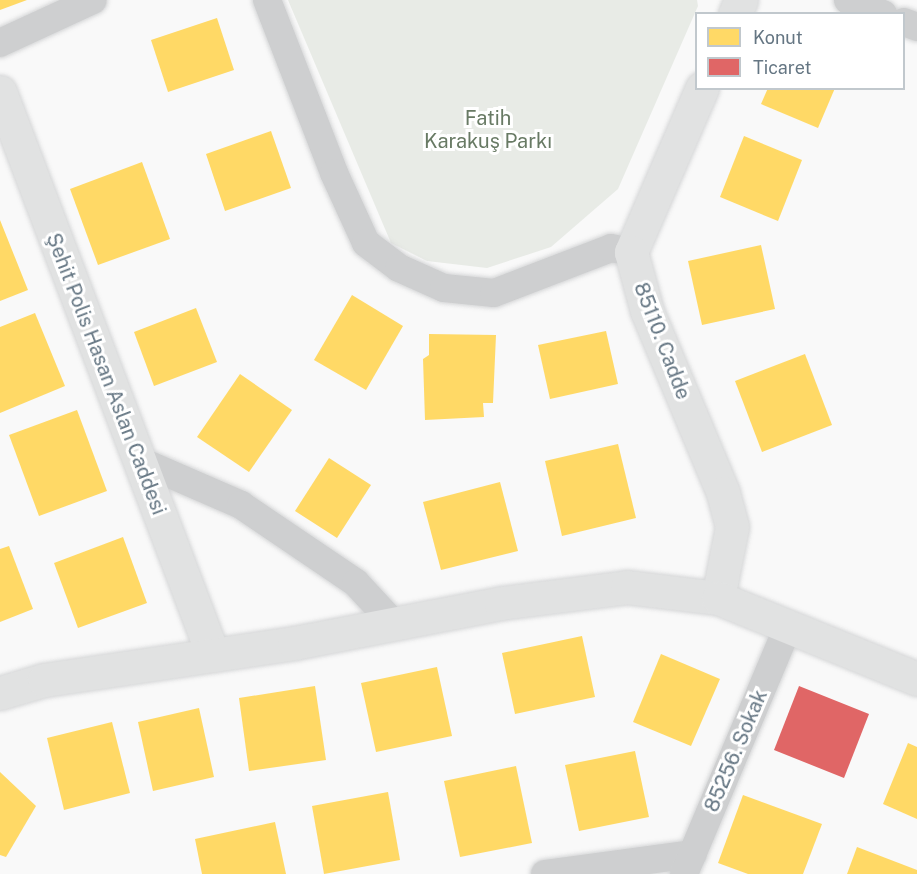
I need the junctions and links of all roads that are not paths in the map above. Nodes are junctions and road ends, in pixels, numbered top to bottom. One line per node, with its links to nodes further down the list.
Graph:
1 (93, 0): 5 (street)
2 (267, 0): 8 (street)
3 (848, 0): 4 (street)
4 (877, 12)
5 (0, 43)
6 (701, 90): 8 (street)
7 (0, 92): 9 (street, Şehit Polis Hasan Aslan Caddesi)
8 (631, 252): 10 (street, 85110. Cadde)
9 (140, 461): 11 (street); 13 (street, Şehit Polis Hasan Aslan Caddesi)
10 (718, 598): 11 (street); 12 (street)
11 (394, 624): 13 (street)
12 (787, 629): 14 (street); 16 (street, 85256. Sokak)
13 (213, 655): 15 (street)
14 (917, 680)
15 (0, 693)
16 (688, 864): 17 (street)
17 (545, 874)

